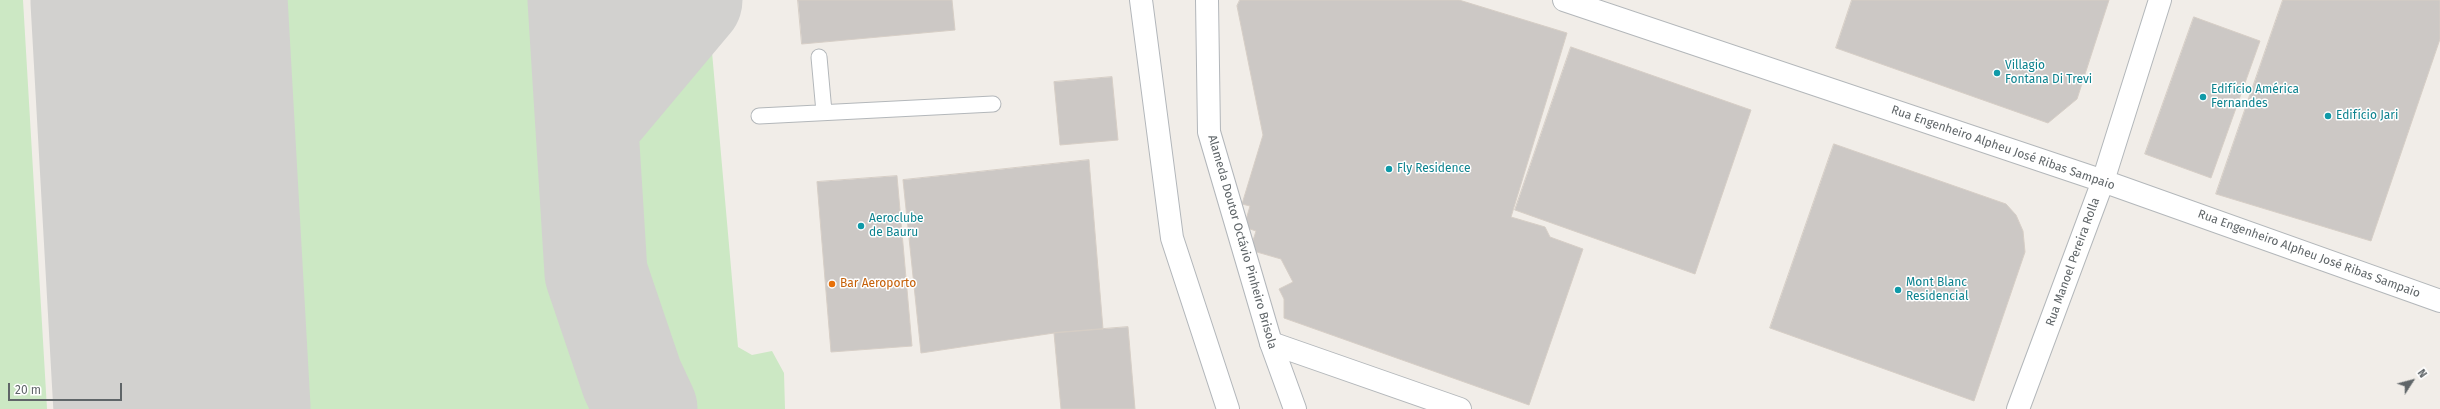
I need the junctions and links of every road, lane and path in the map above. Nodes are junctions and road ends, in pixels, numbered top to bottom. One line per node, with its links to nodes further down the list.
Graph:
1 (1141, 0): 12 (street)
2 (1207, 0): 11 (street, Alameda Doutor Octávio Pinheiro Brisola)
3 (1564, 0): 9 (street, Rua Engenheiro Alpheu José Ribas Sampaio)
4 (2160, 0): 9 (street, Rua Manoel Pereira Rolla)
5 (819, 57): 7 (lane)
6 (993, 104): 7 (lane)
7 (824, 112): 8 (lane)
8 (759, 116)
9 (2103, 181): 10 (street, Rua Engenheiro Alpheu José Ribas Sampaio); 15 (street, Rua Manoel Pereira Rolla)
10 (2440, 301)
11 (1271, 343): 13 (street, Alameda Doutor Octávio Pinheiro Brisola); 14 (street)
12 (1228, 409)
13 (1295, 409)
14 (1460, 409)
15 (2018, 409)

